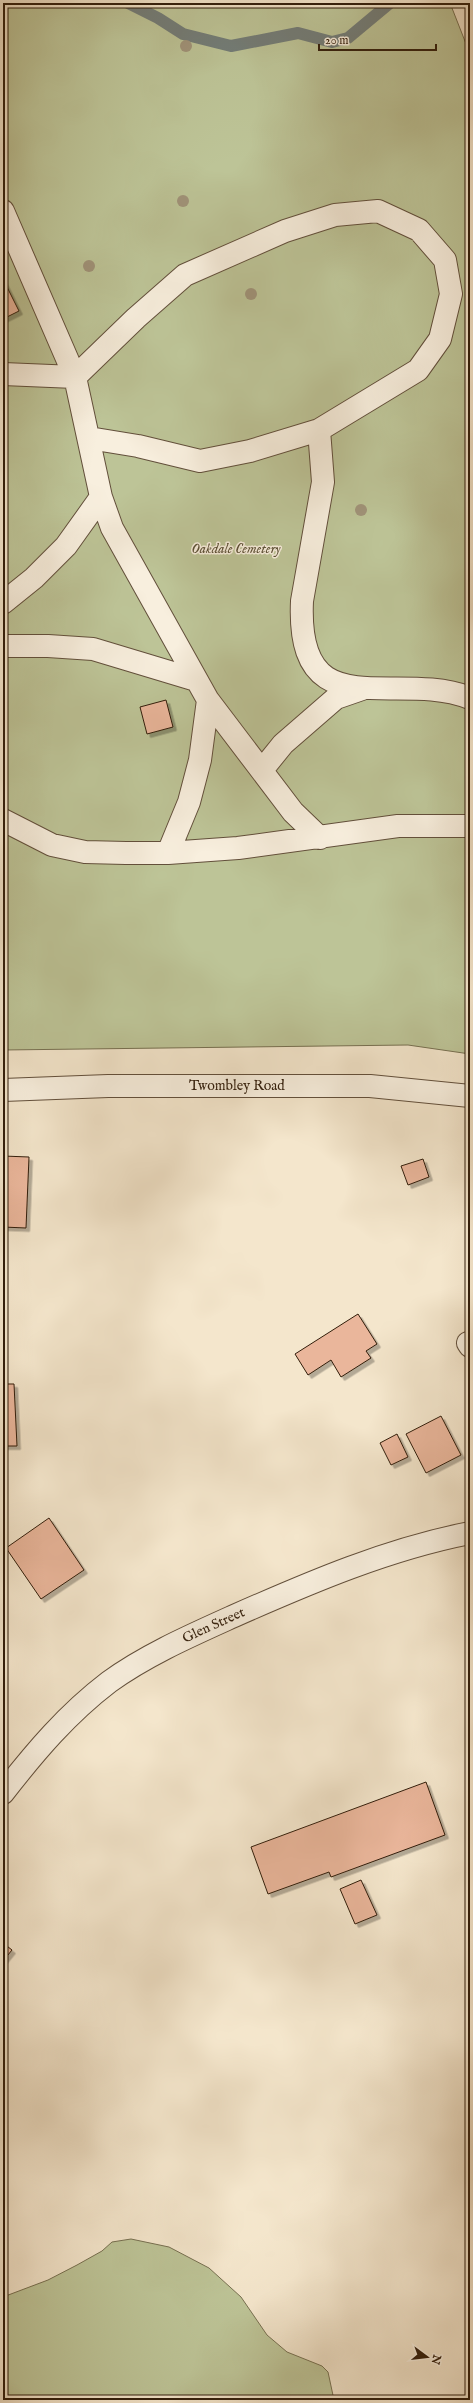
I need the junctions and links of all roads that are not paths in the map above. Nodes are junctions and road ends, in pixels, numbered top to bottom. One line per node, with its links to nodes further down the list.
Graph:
1 (3, 211): 3 (street)
2 (3, 374): 3 (street)
3 (75, 377): 4 (street); 5 (street)
4 (319, 430): 5 (street); 10 (street)
5 (90, 438): 6 (street)
6 (101, 497): 7 (street); 9 (street)
7 (3, 603)
8 (3, 646): 9 (street)
9 (196, 680): 12 (street)
10 (367, 687): 11 (street); 13 (street)
11 (470, 698)
12 (208, 700): 13 (street); 17 (street)
13 (262, 770): 16 (street)
14 (3, 820): 17 (street)
15 (470, 826): 16 (street)
16 (320, 838): 17 (street)
17 (168, 853)
18 (3, 1090): 19 (street, Twombley Road)
19 (470, 1096)
20 (470, 1532): 21 (street, Glen Street)
21 (3, 1793)

